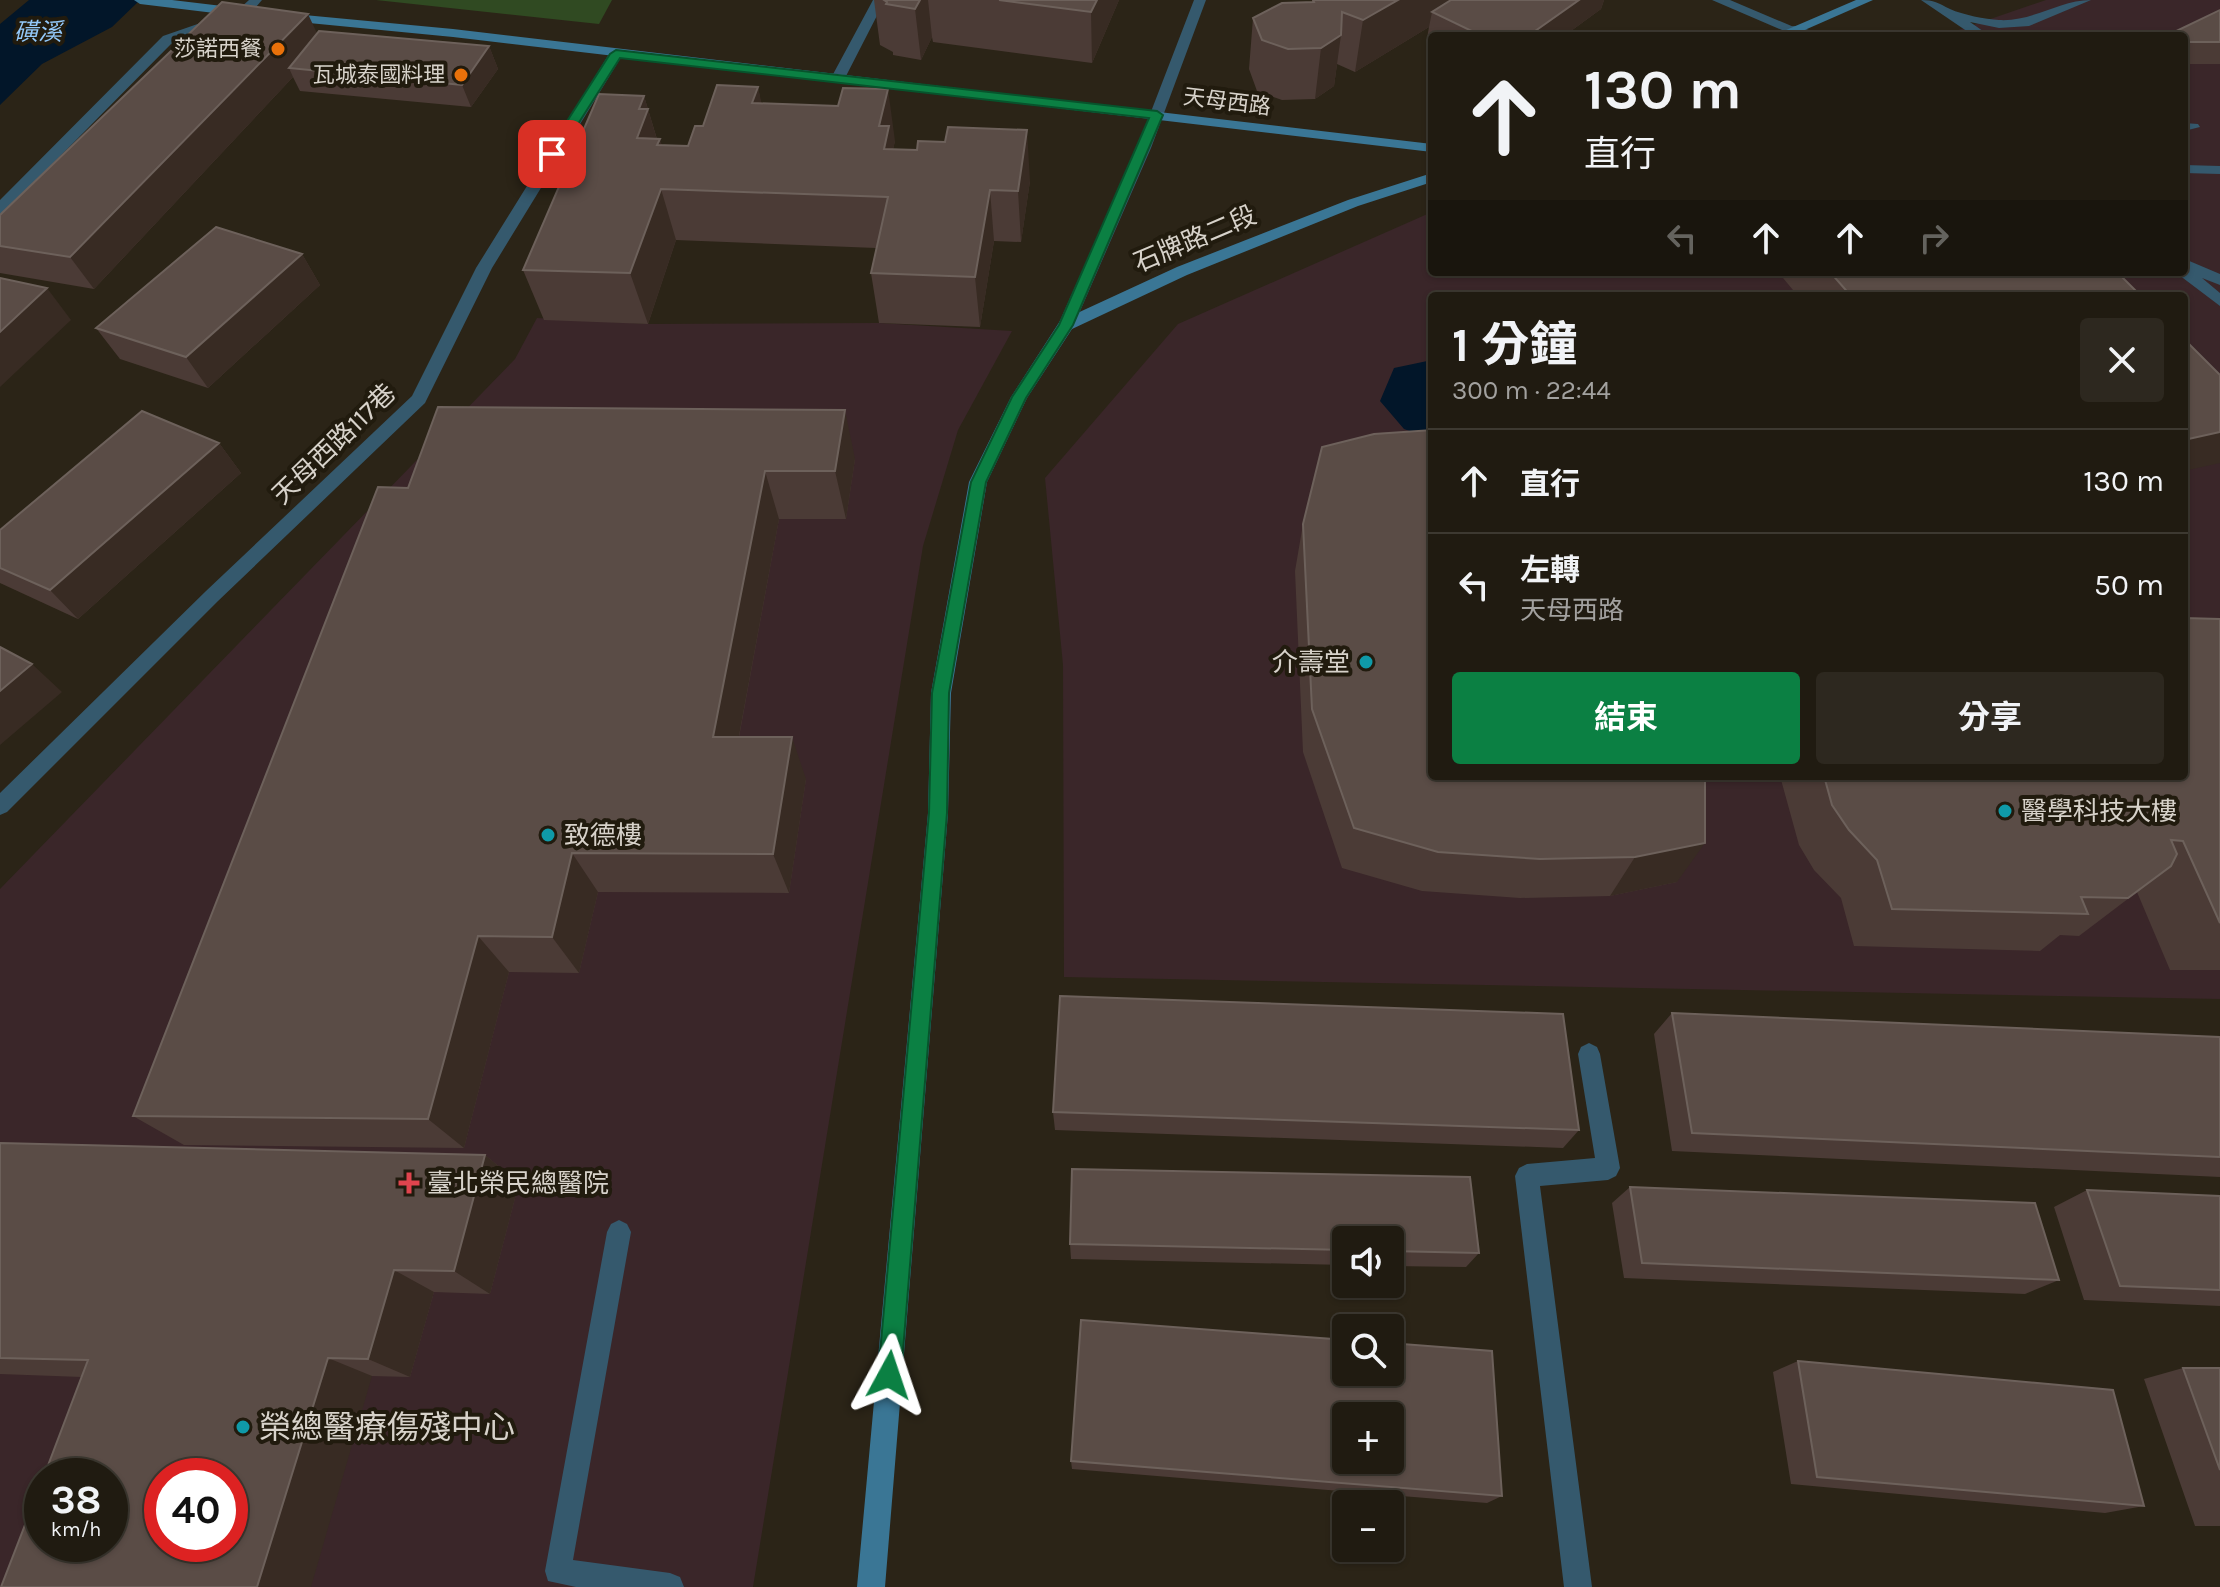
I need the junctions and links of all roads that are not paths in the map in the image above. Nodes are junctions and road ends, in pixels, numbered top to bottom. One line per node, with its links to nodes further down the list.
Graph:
1 (140, 0): 8 (street, 天母西路)
2 (879, 0): 14 (street)
3 (1200, 0): 15 (street)
4 (1718, 0): 10 (street)
5 (1867, 0): 11 (street)
6 (1927, 0): 9 (street)
7 (2085, 0): 9 (street)
8 (257, 11): 13 (street, 天母西路); 20 (street)
9 (1947, 13): 12 (street)
10 (1795, 32)
11 (1799, 32)
12 (1977, 32)
13 (616, 54): 14 (street, 天母西路); 26 (street, 天母西路117巷)
14 (838, 78): 15 (street, 天母西路)
15 (1157, 115): 16 (street, 天母西路); 25 (street)
16 (1428, 148)
17 (2188, 169): 18 (street)
18 (2220, 170)
19 (1428, 178): 25 (street, 石牌路二段)
20 (0, 209)
21 (2188, 265): 23 (street)
22 (2188, 274): 24 (street)
23 (2220, 280)
24 (2220, 301)
25 (1066, 325): 30 (street)
26 (0, 806)
27 (1589, 1054): 31 (street)
28 (619, 1232): 29 (street)
29 (670, 1587)
30 (871, 1587)
31 (1578, 1587)

